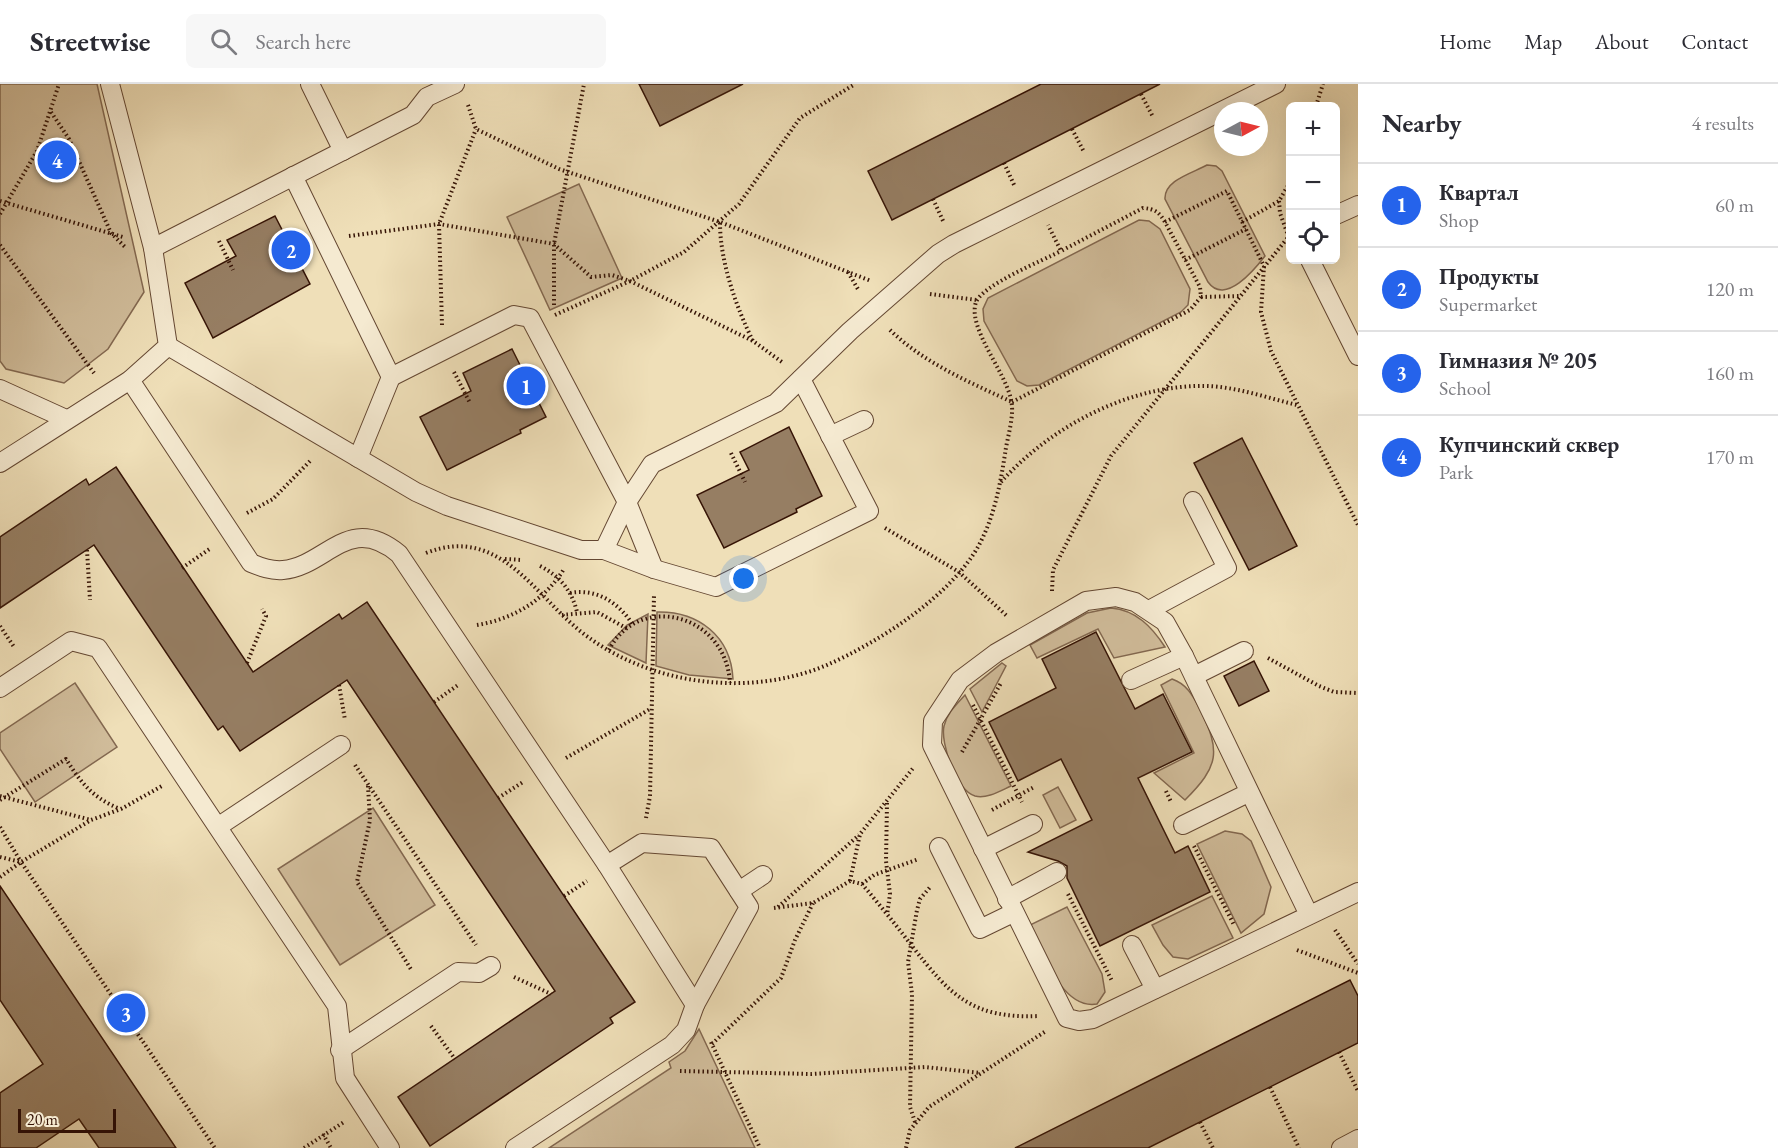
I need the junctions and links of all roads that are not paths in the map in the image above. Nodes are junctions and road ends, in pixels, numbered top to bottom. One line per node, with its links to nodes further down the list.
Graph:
1 (110, 84): 9 (lane)
2 (310, 84): 5 (lane)
3 (1276, 84): 14 (lane)
4 (460, 90): 5 (lane)
5 (343, 151): 6 (lane)
6 (293, 176): 9 (lane); 13 (lane)
7 (1358, 205): 8 (lane)
8 (1340, 213)
9 (153, 248): 11 (lane)
10 (1312, 264): 12 (lane)
11 (168, 346): 15 (lane); 20 (lane)
12 (1358, 356)
13 (392, 376): 20 (lane); 23 (lane)
14 (801, 379): 19 (lane); 23 (lane)
15 (130, 380): 17 (lane); 39 (lane)
16 (0, 389): 17 (lane)
17 (66, 419): 21 (lane)
18 (864, 420): 19 (lane)
19 (830, 436): 25 (lane)
20 (358, 458): 24 (lane)
21 (0, 463)
22 (1193, 501): 26 (lane)
23 (627, 502): 24 (lane); 25 (lane)
24 (604, 550): 25 (lane)
25 (654, 569)
26 (1149, 610): 28 (lane); 37 (lane)
27 (1244, 651): 29 (lane)
28 (1184, 656): 29 (lane); 30 (lane)
29 (1194, 676): 33 (lane)
30 (1131, 680)
31 (0, 688): 36 (lane)
32 (341, 745): 36 (lane)
33 (1248, 793): 35 (lane); 45 (lane)
34 (1033, 824): 37 (lane)
35 (1183, 825)
36 (219, 826): 50 (lane)
37 (983, 849): 44 (lane)
38 (943, 854): 44 (lane)
39 (601, 870): 42 (lane); 49 (lane)
40 (1057, 872): 44 (lane)
41 (763, 875): 42 (lane)
42 (739, 891): 49 (lane)
43 (1358, 892): 45 (lane)
44 (1010, 906): 48 (lane)
45 (1315, 912): 48 (lane)
46 (1132, 945): 48 (lane)
47 (491, 966): 50 (lane)
48 (1155, 989)
49 (694, 1005): 53 (lane)
50 (340, 1050): 52 (lane)
51 (1358, 1139): 54 (lane)
52 (390, 1148)
53 (515, 1148)
54 (1341, 1148)

